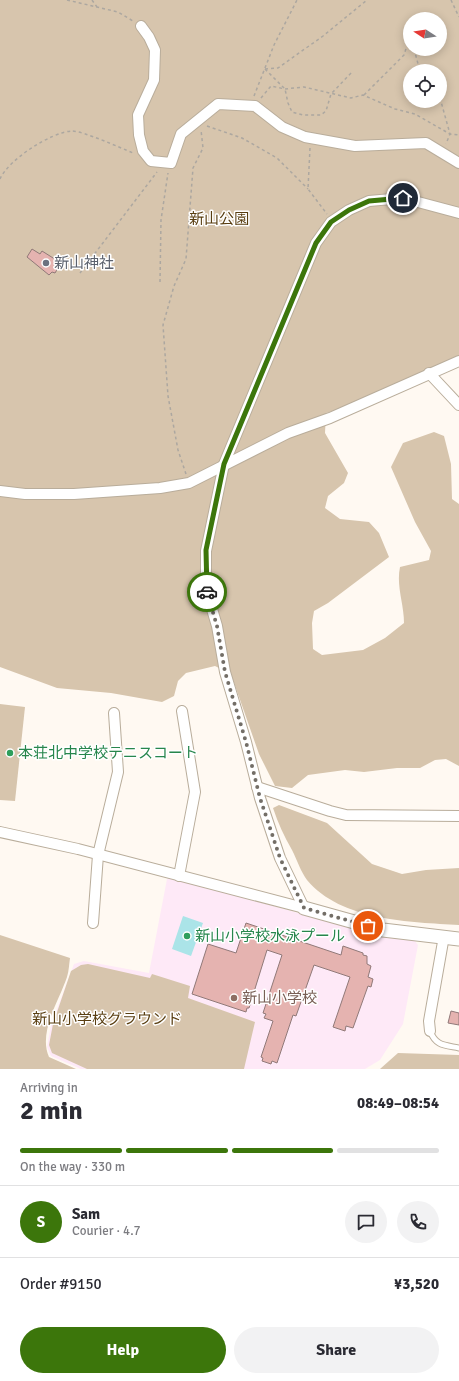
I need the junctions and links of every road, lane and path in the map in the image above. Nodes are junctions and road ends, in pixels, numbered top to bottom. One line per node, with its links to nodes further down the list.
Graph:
1 (67, 0): 6 (path)
2 (92, 0): 6 (path)
3 (297, 0): 10 (path)
4 (367, 0): 10 (path)
5 (452, 0): 7 (path)
6 (97, 7): 8 (path)
7 (459, 16)
8 (141, 26): 22 (street)
9 (403, 56): 14 (path)
10 (265, 69): 12 (path); 15 (path)
11 (352, 72): 13 (path)
12 (285, 89): 13 (path); 13 (path); 15 (path)
13 (331, 94): 14 (path)
14 (363, 95): 18 (path)
15 (255, 106): 17 (street); 20 (street)
16 (443, 108): 18 (path)
17 (198, 123): 23 (street); 26 (path); 35 (path)
18 (450, 134): 19 (path); 21 (path)
19 (459, 135)
20 (312, 139): 21 (street); 26 (path)
21 (443, 153): 24 (street)
22 (151, 161): 23 (street); 25 (path)
23 (167, 163): 29 (path); 30 (path)
24 (459, 163)
25 (0, 179)
26 (308, 189): 28 (path)
27 (459, 213): 28 (street)
28 (331, 222): 34 (street)
29 (80, 272)
30 (160, 282)
31 (459, 361): 32 (street)
32 (429, 373): 33 (street); 34 (street)
33 (459, 405)
34 (224, 464): 35 (street); 39 (street)
35 (189, 483): 36 (street)
36 (0, 491)
37 (182, 711): 43 (street)
38 (114, 713): 42 (street)
39 (257, 787): 40 (street); 44 (street)
40 (459, 816)
41 (0, 832): 42 (street)
42 (98, 854): 43 (street); 45 (street)
43 (178, 876): 44 (street)
44 (304, 908): 46 (street)
45 (93, 923)
46 (444, 936): 47 (street); 48 (street)
47 (459, 939)
48 (430, 1031): 49 (lane)
49 (459, 1048)

